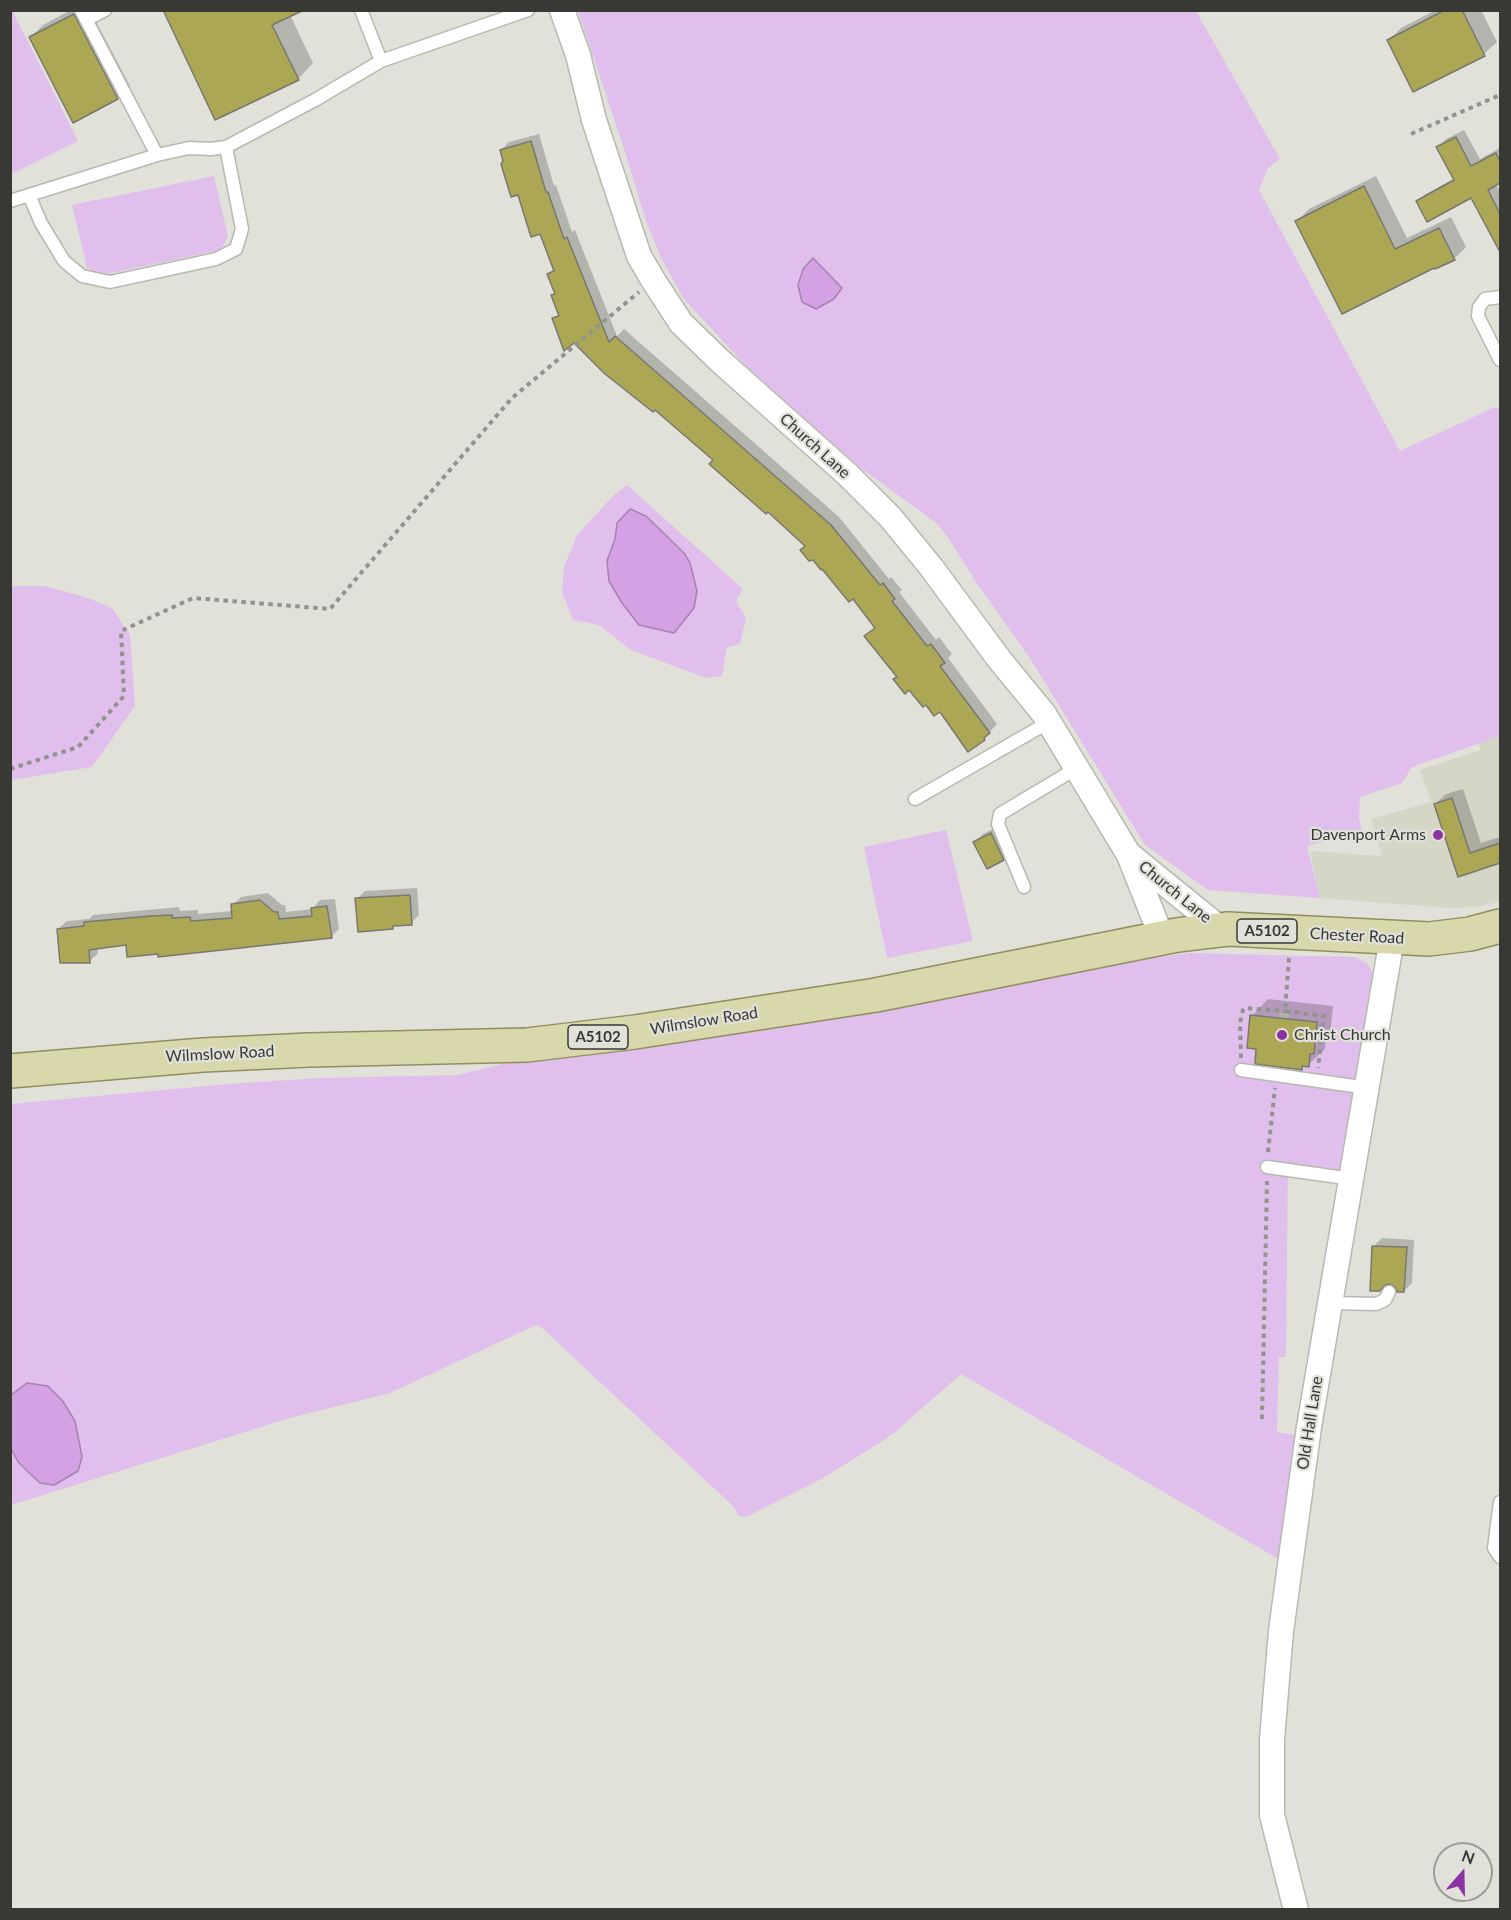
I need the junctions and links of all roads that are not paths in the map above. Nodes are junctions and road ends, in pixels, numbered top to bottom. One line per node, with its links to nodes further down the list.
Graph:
1 (105, 10): 5 (lane)
2 (361, 10): 6 (lane)
3 (528, 10): 6 (lane)
4 (562, 10): 13 (street, Church Lane)
5 (83, 15): 8 (lane)
6 (381, 61): 7 (lane)
7 (226, 147): 8 (lane); 9 (lane)
8 (157, 155): 9 (lane)
9 (29, 195): 10 (lane)
10 (10, 201)
11 (1500, 297): 12 (lane)
12 (1500, 360)
13 (1049, 722): 14 (street, Church Lane); 15 (lane)
14 (1077, 768): 16 (street, Church Lane); 17 (lane)
15 (915, 799)
16 (1129, 855): 19 (street, Church Lane); 20 (street, Church Lane)
17 (1024, 887)
18 (1500, 926): 21 (main road, Chester Road / A5102)
19 (1222, 930): 20 (main road, Chester Road / A5102); 21 (main road, Chester Road / A5102)
20 (1169, 936): 23 (main road, Wilmslow Road / A5102)
21 (1388, 938): 24 (street, Old Hall Lane)
22 (1241, 1070): 24 (lane)
23 (10, 1071)
24 (1368, 1088): 26 (street, Old Hall Lane)
25 (1267, 1167): 26 (lane)
26 (1352, 1179): 28 (street, Old Hall Lane)
27 (1389, 1292): 28 (lane)
28 (1330, 1303): 31 (street, Old Hall Lane)
29 (1500, 1502): 30 (lane)
30 (1500, 1557)
31 (1296, 1910)

